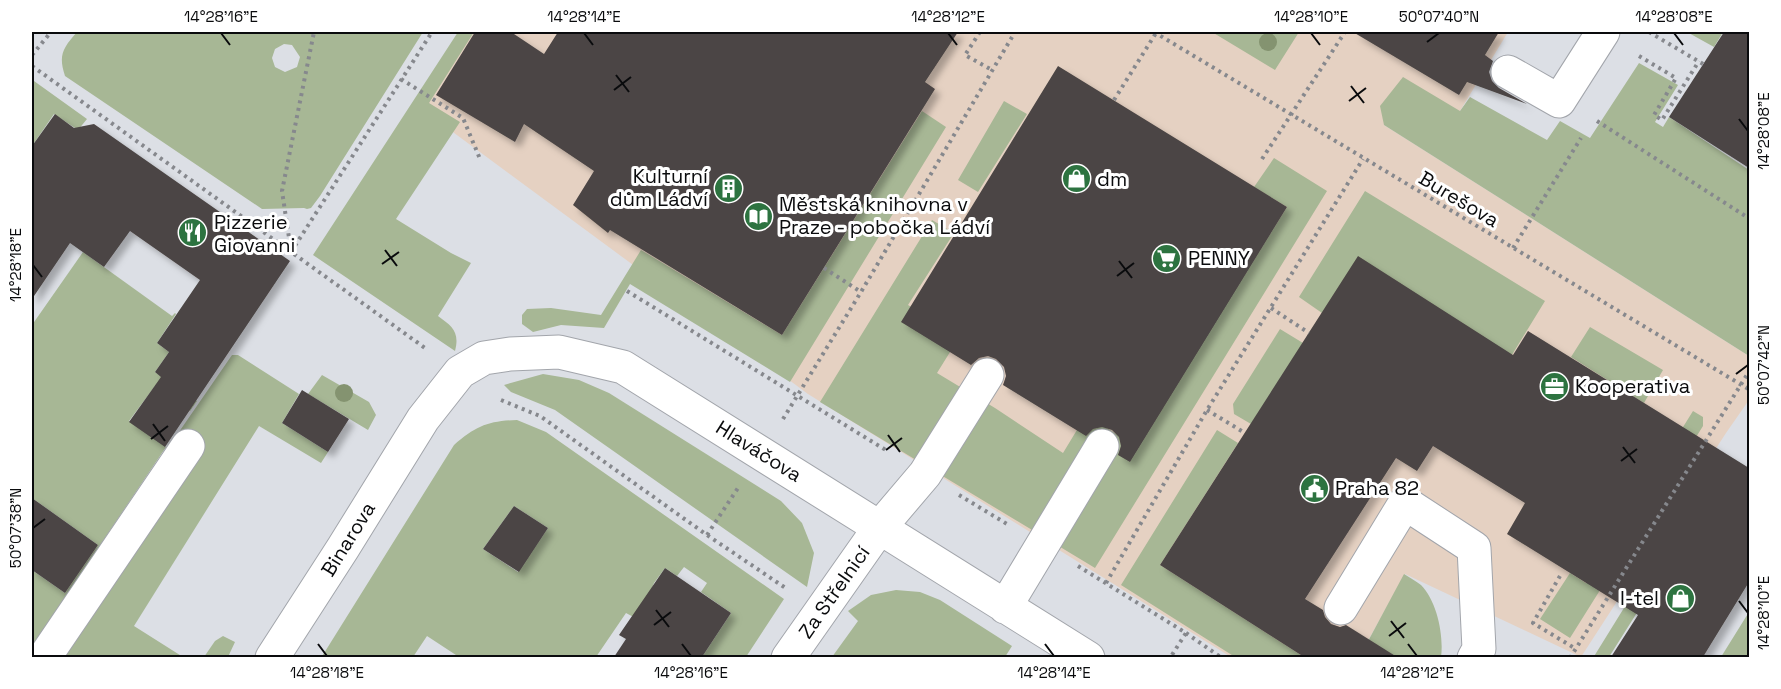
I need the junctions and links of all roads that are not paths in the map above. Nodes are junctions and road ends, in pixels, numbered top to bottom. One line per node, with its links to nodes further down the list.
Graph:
1 (1603, 32): 2 (street)
2 (1508, 72)
3 (987, 375): 7 (street, Za Střelnicí)
4 (423, 419): 7 (street, Hlaváčova); 11 (street, Binarova)
5 (188, 446): 10 (street)
6 (1102, 446): 8 (street)
7 (880, 527): 8 (street, Hlaváčova); 12 (street, Za Střelnicí)
8 (1005, 607): 13 (street, Hlaváčova)
9 (1341, 608): 14 (street)
10 (44, 657)
11 (272, 657)
12 (788, 657)
13 (1088, 657)
14 (1474, 657)

